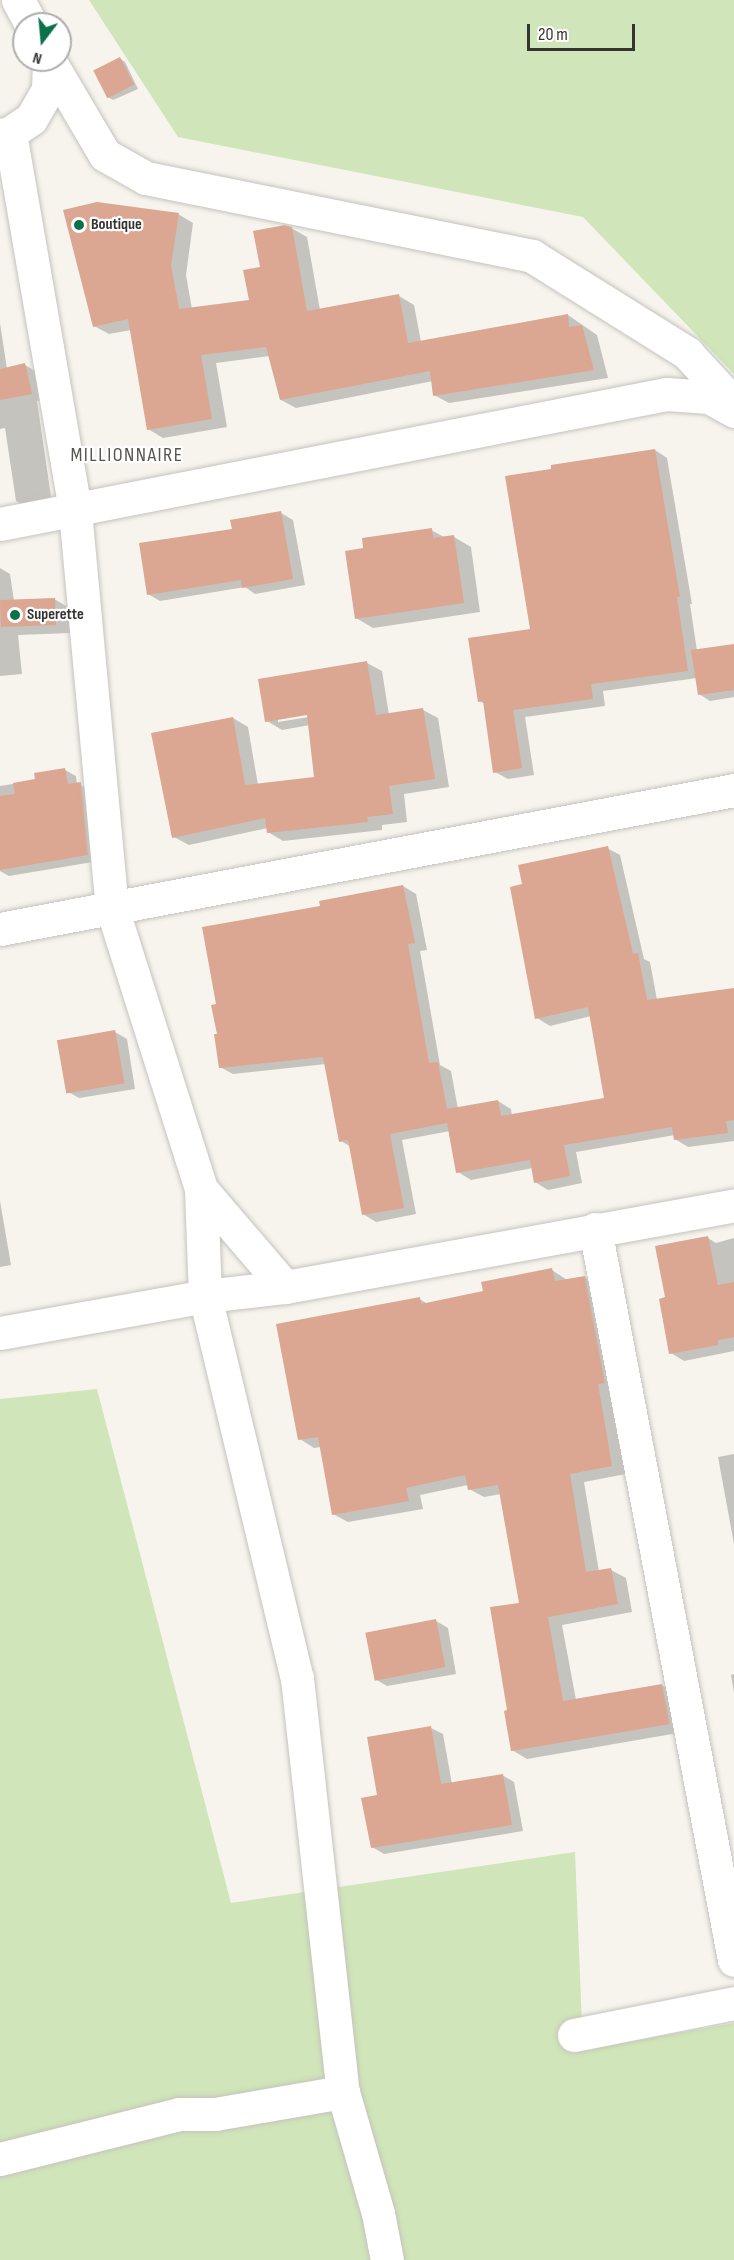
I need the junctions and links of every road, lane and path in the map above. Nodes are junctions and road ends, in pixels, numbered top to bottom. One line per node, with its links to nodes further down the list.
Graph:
1 (49, 72): 3 (street)
2 (56, 72): 4 (street)
3 (5, 134): 6 (street)
4 (734, 404)
5 (734, 411): 6 (street)
6 (75, 511): 7 (street); 9 (street)
7 (0, 524)
8 (734, 790): 9 (street)
9 (112, 908): 10 (street); 11 (street)
10 (0, 929)
11 (201, 1189): 14 (street); 15 (street)
12 (734, 1205): 13 (street)
13 (595, 1228): 14 (street); 17 (street)
14 (285, 1287): 15 (street)
15 (205, 1296): 16 (street); 20 (street)
16 (0, 1333)
17 (734, 1960)
18 (734, 2002): 19 (street)
19 (574, 2035)
20 (343, 2092): 21 (street); 22 (street)
21 (0, 2159)
22 (387, 2260)

